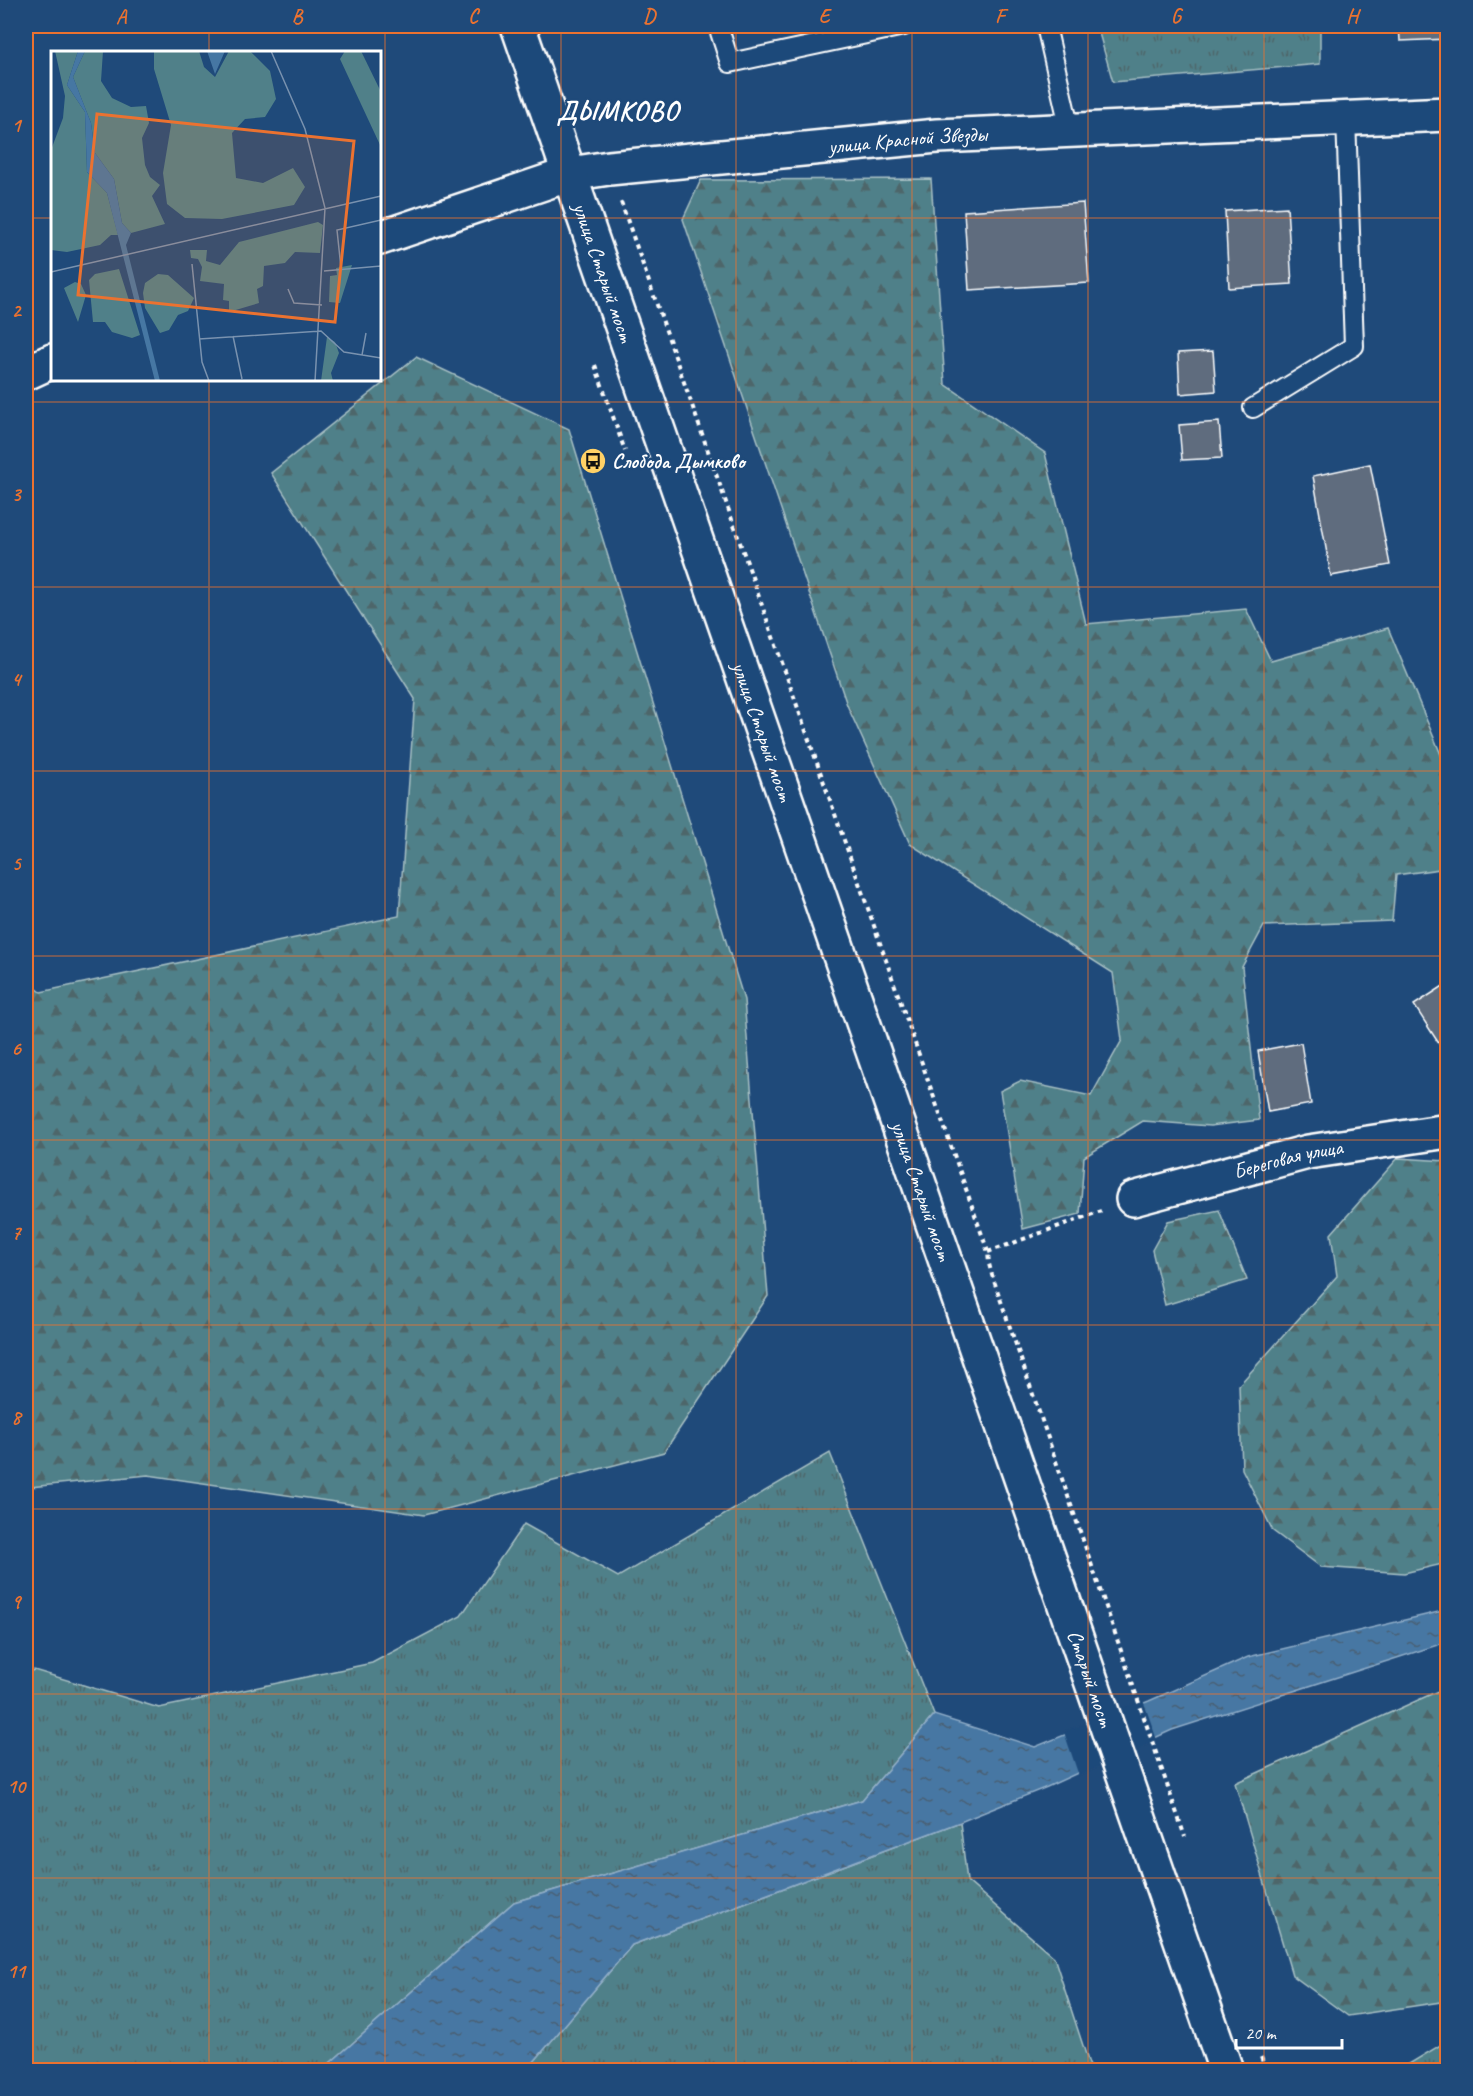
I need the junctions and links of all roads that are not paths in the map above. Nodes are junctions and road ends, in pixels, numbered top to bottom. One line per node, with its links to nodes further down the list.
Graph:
1 (518, 26): 8 (main road, улица Старый мост)
2 (718, 26): 3 (lane)
3 (904, 26)
4 (1046, 26): 7 (lane)
5 (1448, 114): 6 (main road, улица Красной Звезды)
6 (1346, 118): 7 (main road, улица Красной Звезды); 12 (lane)
7 (1070, 130): 8 (main road, улица Красной Звезды)
8 (570, 174): 9 (main road, улица Красной Звезды); 15 (main road, улица Старый мост)
9 (381, 238)
10 (51, 361): 11 (main road)
11 (26, 373)
12 (1253, 408)
13 (1448, 1131): 14 (main road, Береговая улица)
14 (1132, 1199)
15 (956, 1288): 16 (main road, Старый мост)
16 (1226, 2070)

